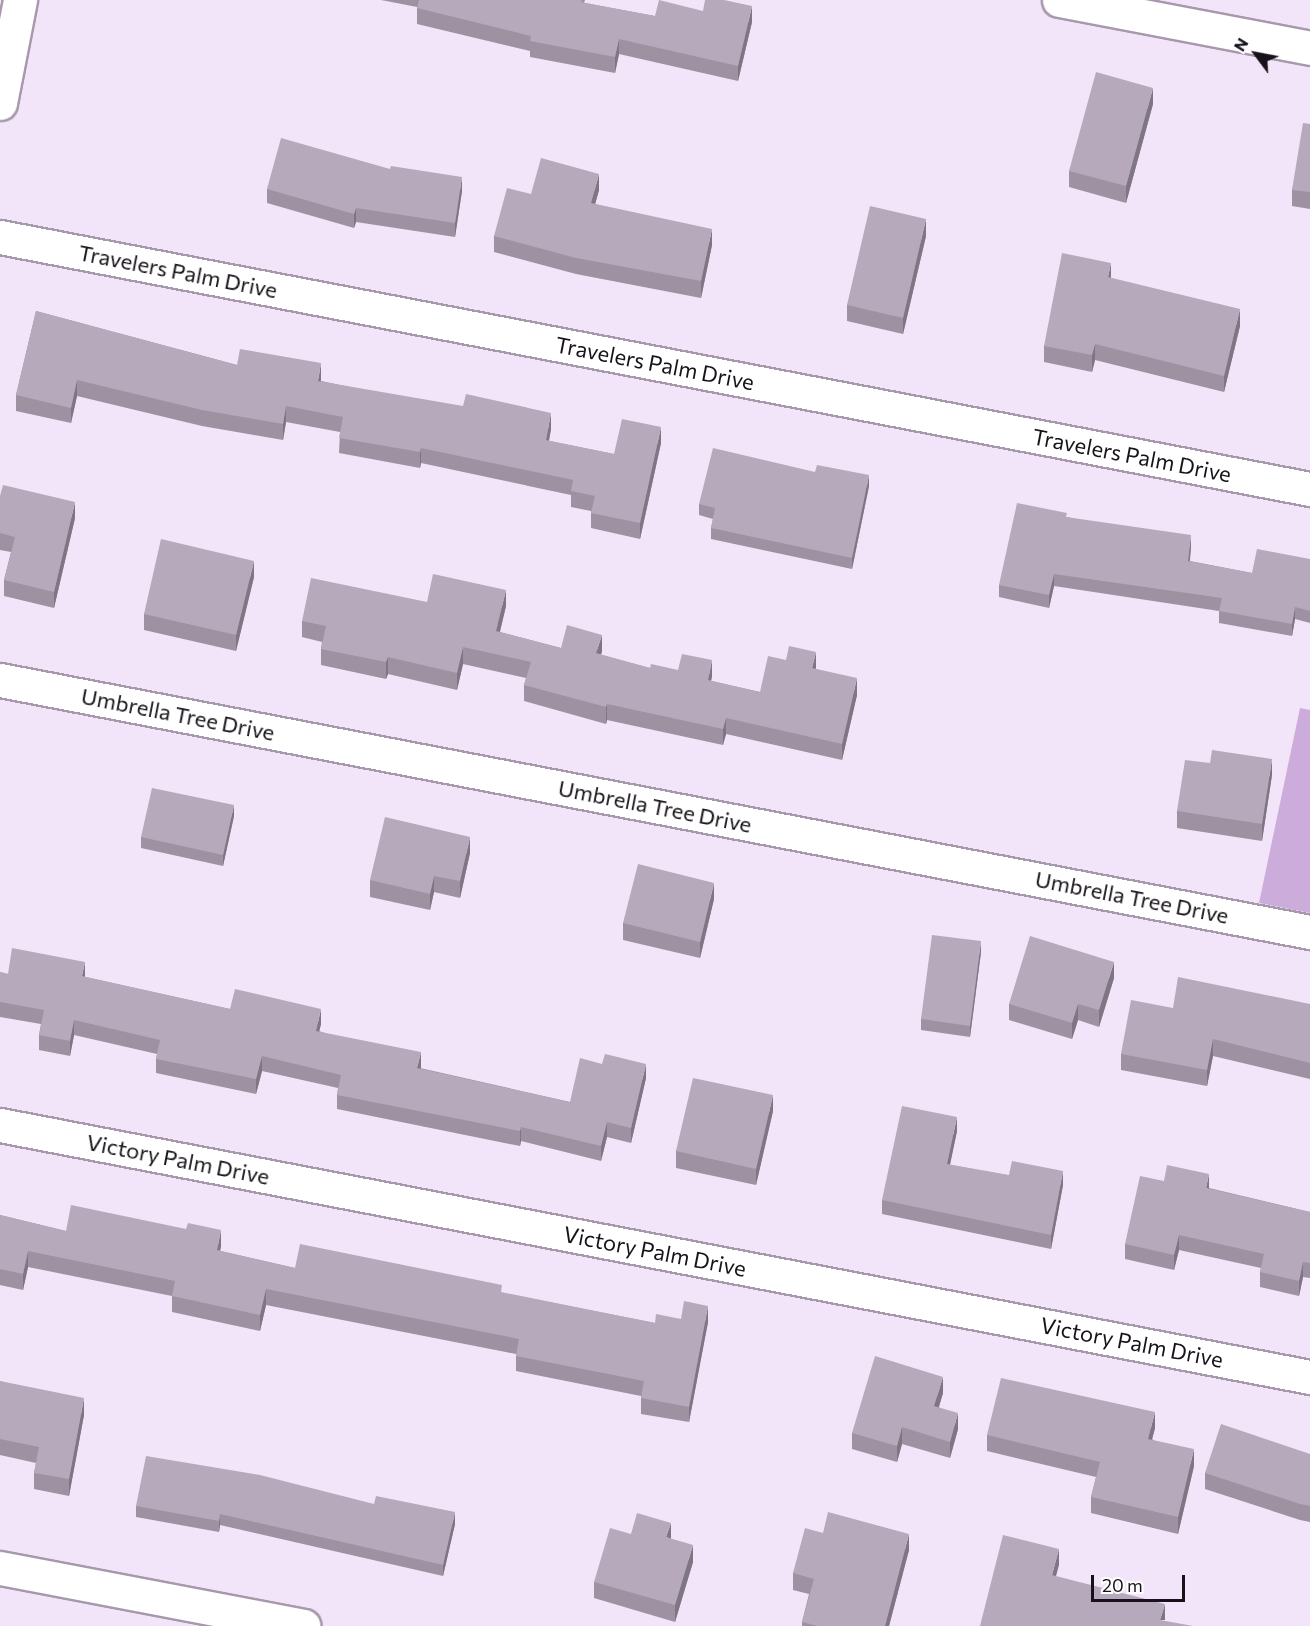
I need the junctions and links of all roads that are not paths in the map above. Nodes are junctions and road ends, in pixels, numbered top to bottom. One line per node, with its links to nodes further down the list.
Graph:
1 (20, 0): 4 (street)
2 (1059, 0): 3 (street)
3 (1310, 48)
4 (0, 103)
5 (0, 237): 6 (street, Travelers Palm Drive)
6 (1310, 489)
7 (0, 680): 8 (street, Umbrella Tree Drive)
8 (1310, 932)
9 (0, 1125): 10 (street, Victory Palm Drive)
10 (1310, 1377)
11 (0, 1568): 12 (street)
12 (303, 1626)

